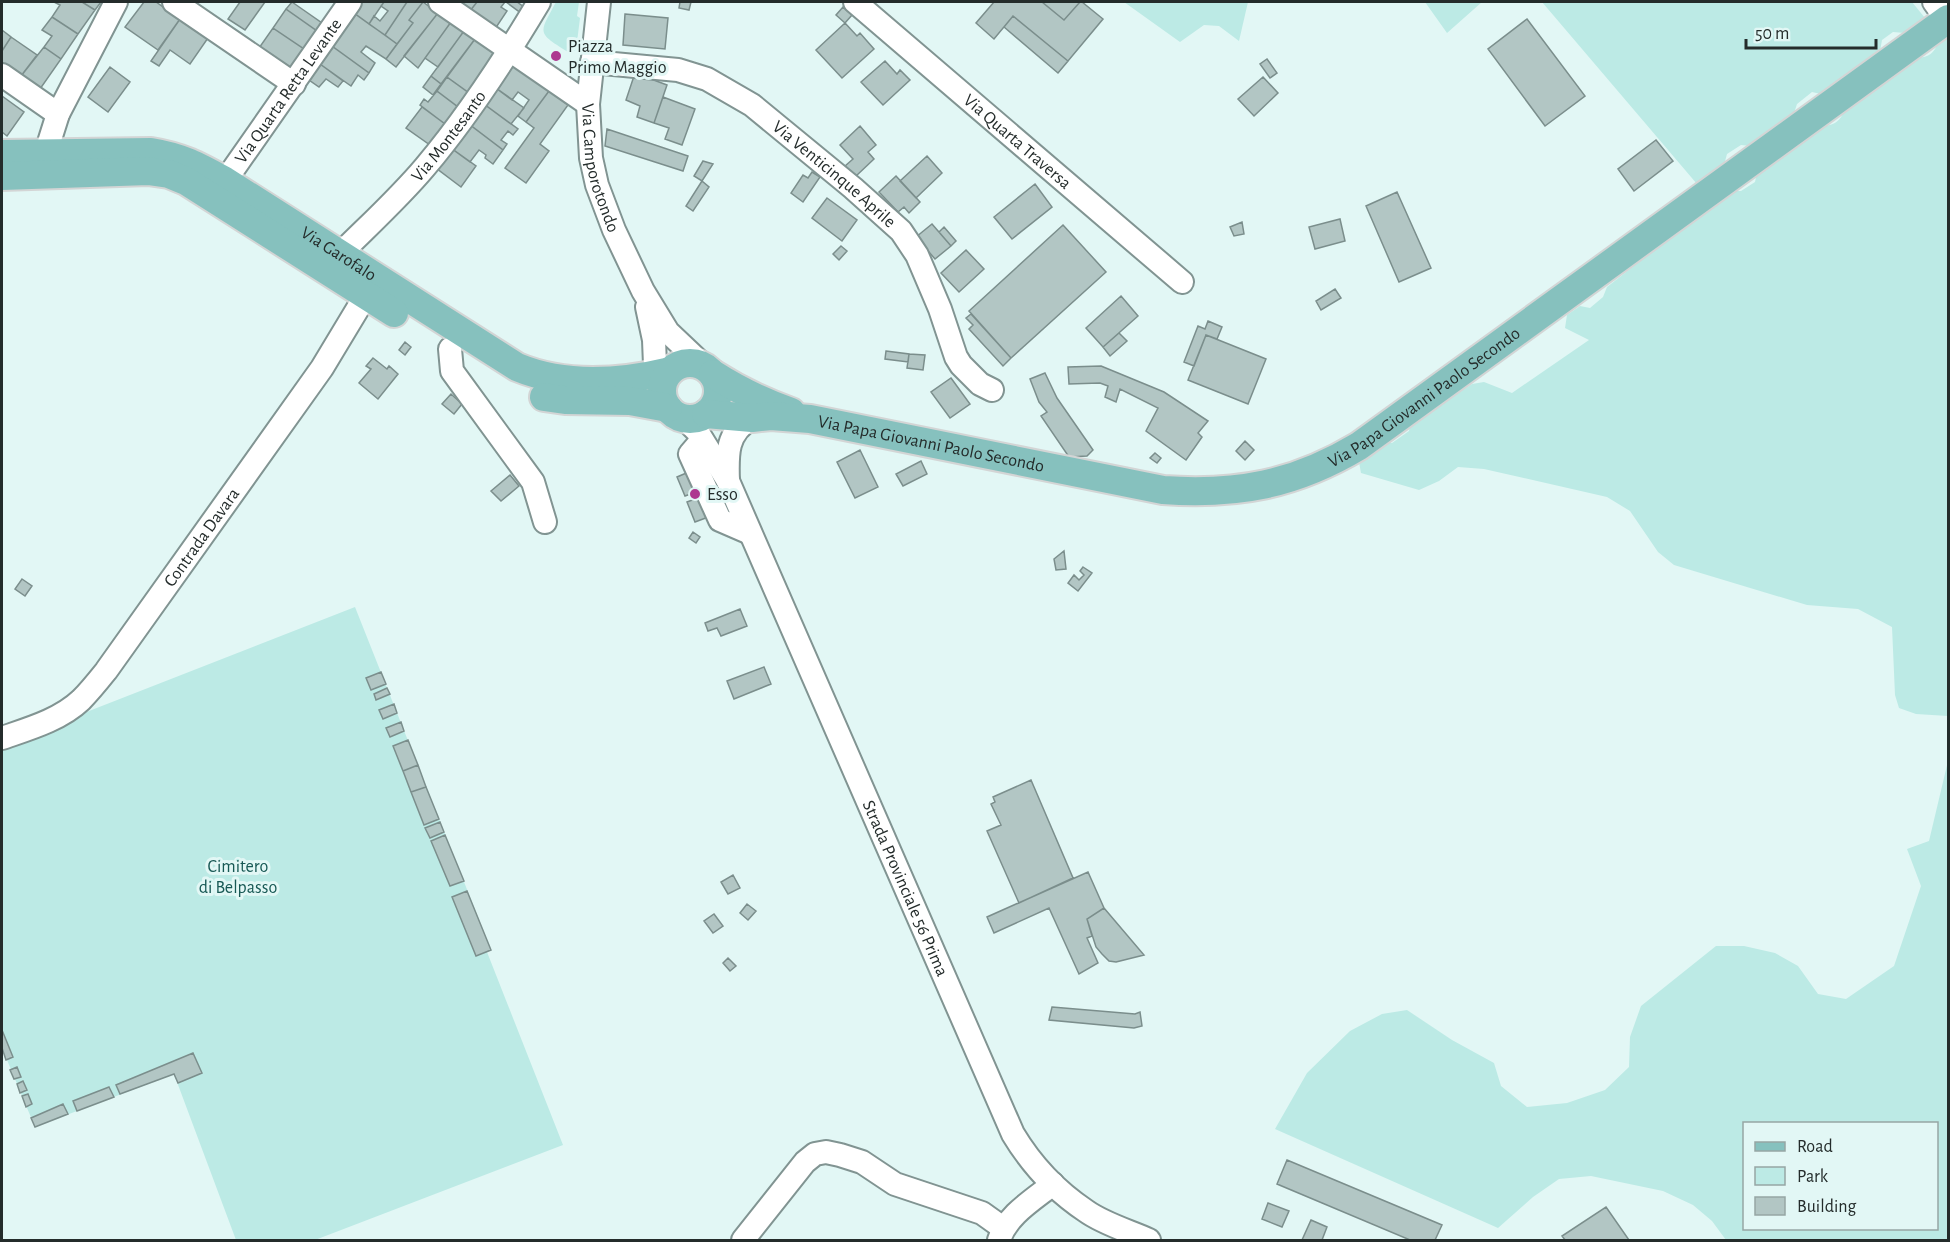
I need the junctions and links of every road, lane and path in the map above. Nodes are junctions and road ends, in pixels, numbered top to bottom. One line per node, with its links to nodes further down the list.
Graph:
1 (116, 2): 14 (street)
2 (174, 2): 12 (street)
3 (350, 2): 12 (street, Via Quarta Retta Levante)
4 (440, 2): 9 (street)
5 (539, 2): 9 (street, Via Montesanto)
6 (600, 2): 10 (street, Via Camporotondo)
7 (855, 2): 20 (street, Via Quarta Traversa)
8 (1943, 14): 29 (main road, Via Papa Giovanni Paolo Secondo)
9 (510, 50): 13 (street); 19 (street, Via Montesanto)
10 (592, 62): 13 (street, Via Camporotondo); 27 (street, Via Venticinque Aprile)
11 (2, 75): 14 (street)
12 (294, 84): 18 (street, Via Quarta Retta Levante)
13 (588, 104): 21 (street, Via Camporotondo)
14 (58, 114): 16 (street)
15 (2, 154): 16 (main road, Via Garofalo)
16 (46, 164): 17 (main road, Via Garofalo); 18 (main road, Via Garofalo); 22 (main road, Via Garofalo)
17 (2, 176)
18 (225, 181): 19 (main road, Via Garofalo)
19 (339, 255): 26 (main road, Via Garofalo)
20 (1182, 282)
21 (643, 291): 23 (street); 25 (street)
22 (366, 295): 24 (main road, Via Garofalo); 33 (street, Contrada Davara)
23 (654, 340): 26 (street); 28 (street)
24 (450, 349): 28 (main road, Via Garofalo); 31 (street)
25 (712, 375): 28 (main road); 28 (main road); 29 (main road)
26 (624, 381): 28 (main road, Via Garofalo)
27 (992, 390)
28 (697, 408): 29 (main road); 30 (street, Strada Provinciale 56 Prima); 30 (street); 32 (street)
29 (810, 419)
30 (728, 481): 32 (street, Strada Provinciale 56 Prima)
31 (545, 522)
32 (750, 532): 34 (street, Strada Provinciale 56 Prima)
33 (2, 738)
34 (1053, 1184): 35 (street); 37 (street, Strada Provinciale 56 Prima)
35 (1001, 1234): 36 (street)
36 (743, 1240)
37 (1149, 1240)

